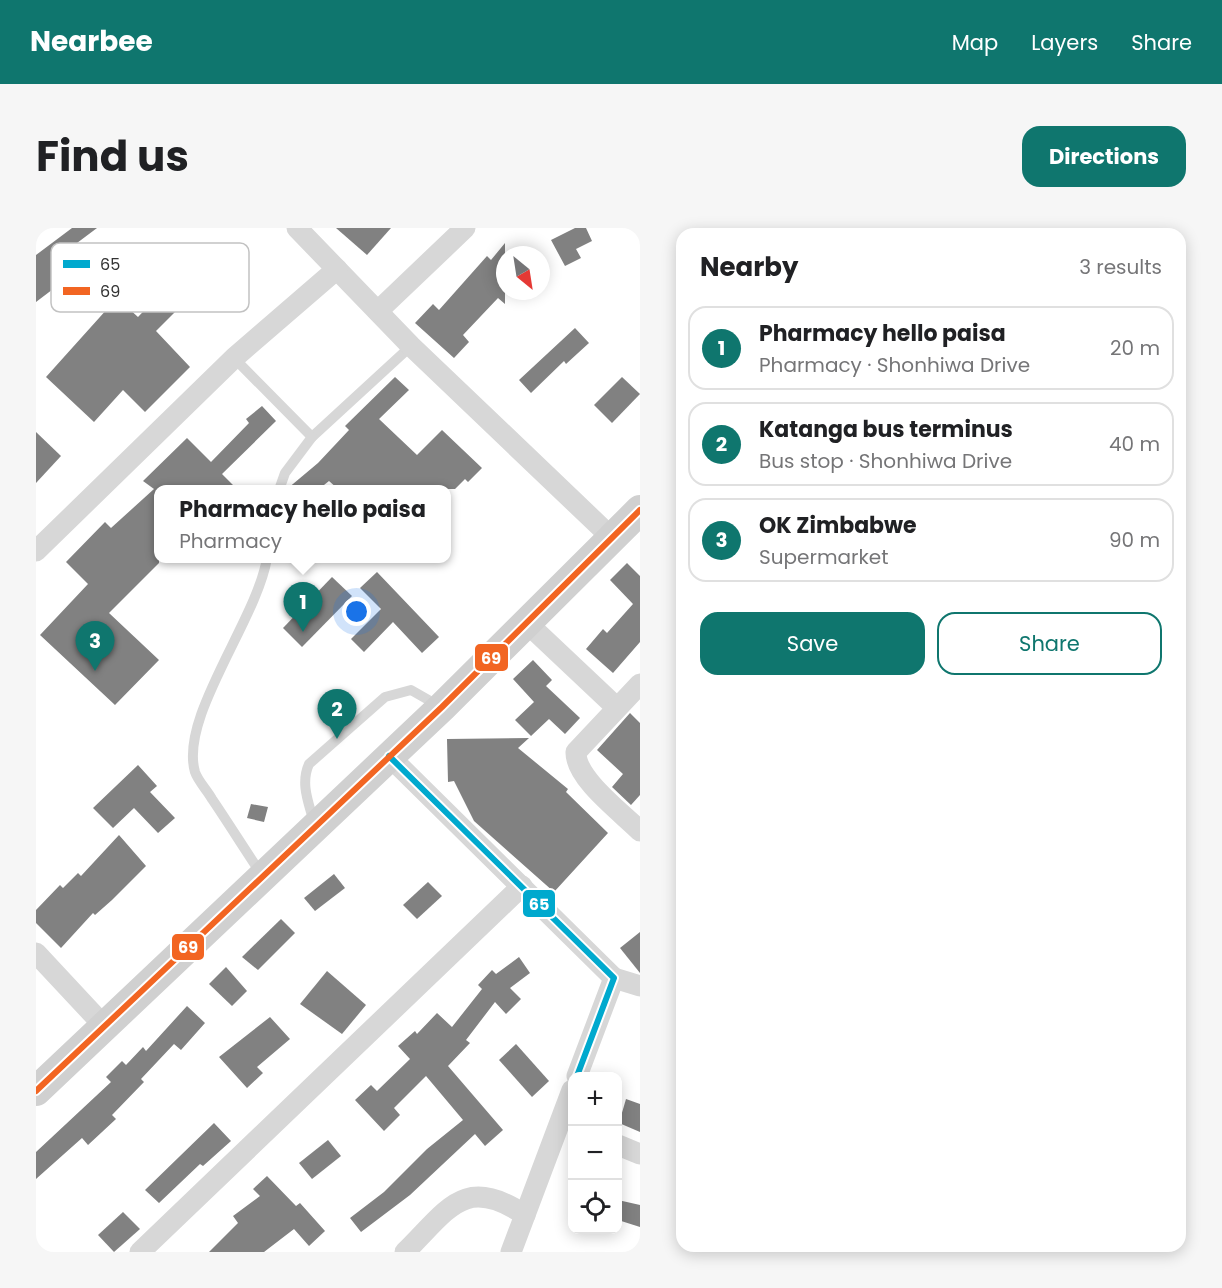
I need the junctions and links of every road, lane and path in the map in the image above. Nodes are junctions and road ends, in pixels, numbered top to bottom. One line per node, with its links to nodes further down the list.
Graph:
1 (297, 228): 3 (street)
2 (465, 228): 4 (street)
3 (337, 269): 4 (street); 6 (street)
4 (378, 312): 5 (street)
5 (411, 346): 7 (lane); 10 (street)
6 (234, 358): 7 (lane); 11 (street)
7 (312, 437): 8 (lane)
8 (280, 485)
9 (640, 510): 10 (street)
10 (611, 537): 13 (street)
11 (36, 551)
12 (266, 563): 20 (lane)
13 (528, 624): 15 (street); 16 (street)
14 (640, 684): 16 (street)
15 (442, 707): 17 (street); 18 (lane)
16 (616, 707): 19 (street)
17 (389, 756): 18 (street); 21 (street)
18 (315, 825): 20 (street)
19 (640, 831)
20 (262, 876): 25 (street)
21 (522, 886): 23 (street); 32 (street)
22 (36, 953): 25 (street)
23 (614, 978): 24 (street); 26 (street)
24 (640, 986)
25 (105, 1027): 27 (street)
26 (579, 1072)
27 (36, 1090)
28 (566, 1125): 31 (street)
29 (622, 1147): 30 (street)
30 (640, 1154)
31 (525, 1215): 33 (street); 34 (street)
32 (140, 1252)
33 (405, 1252)
34 (511, 1252)

